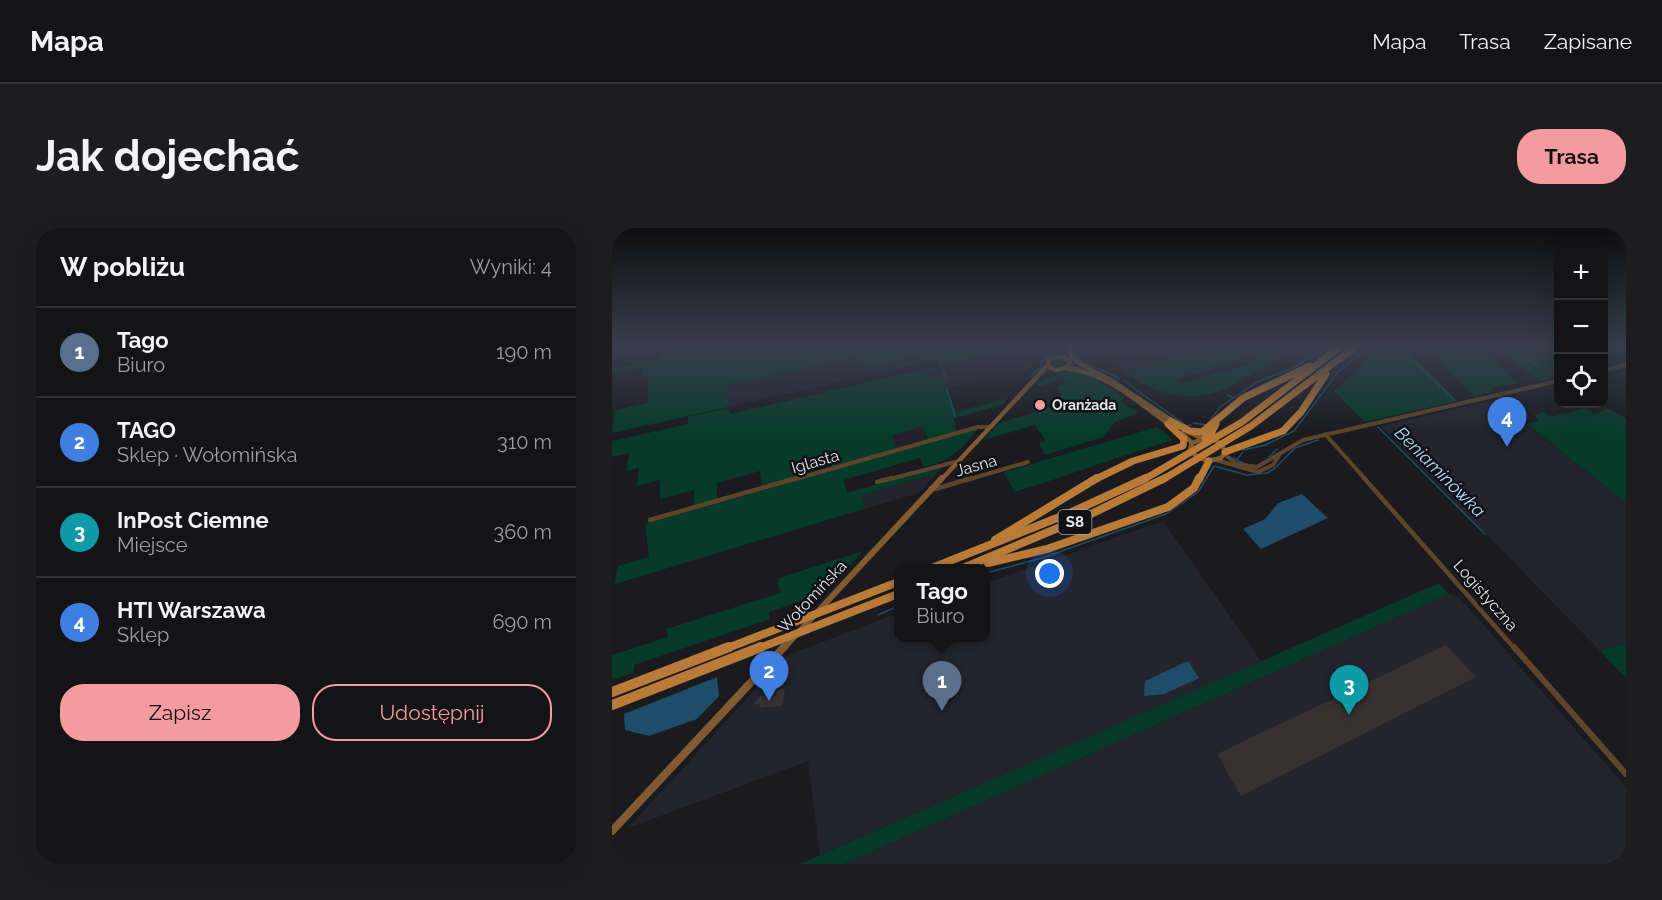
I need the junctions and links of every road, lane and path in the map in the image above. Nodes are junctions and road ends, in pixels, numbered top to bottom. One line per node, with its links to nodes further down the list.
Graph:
1 (1036, 377): 9 (main road, Wołomińska)
2 (1038, 377): 9 (main road, Wołomińska)
3 (1096, 377): 12 (main road)
4 (1102, 377): 12 (main road)
5 (1288, 377): 11 (highway)
6 (1302, 377): 26 (highway, S8)
7 (1315, 377): 28 (highway, S8)
8 (1324, 377): 18 (highway)
9 (1032, 380): 13 (main road, Wołomińska)
10 (1554, 382): 14 (street)
11 (1218, 418): 12 (highway); 15 (highway)
12 (1170, 422): 15 (main road); 16 (main road); 17 (highway)
13 (987, 427): 21 (main road, Wołomińska); 25 (street, Iglasta)
14 (1325, 435): 19 (street); 34 (street, Logistyczna)
15 (1203, 438): 16 (main road); 18 (main road)
16 (1191, 445): 17 (highway); 20 (main road)
17 (1160, 453): 26 (highway)
18 (1224, 453): 19 (street); 20 (main road)
19 (1281, 453): 20 (street)
20 (1213, 460): 29 (highway)
21 (955, 462): 23 (street); 24 (main road, Wołomińska)
22 (1028, 462): 24 (street, Jasna)
23 (876, 482)
24 (931, 488): 35 (main road, Wołomińska)
25 (650, 520)
26 (979, 550): 27 (highway, S8)
27 (942, 564)
28 (972, 564)
29 (981, 564)
30 (894, 584): 32 (highway)
31 (894, 596): 33 (highway)
32 (612, 692)
33 (612, 705)
34 (1626, 774)
35 (612, 831)

